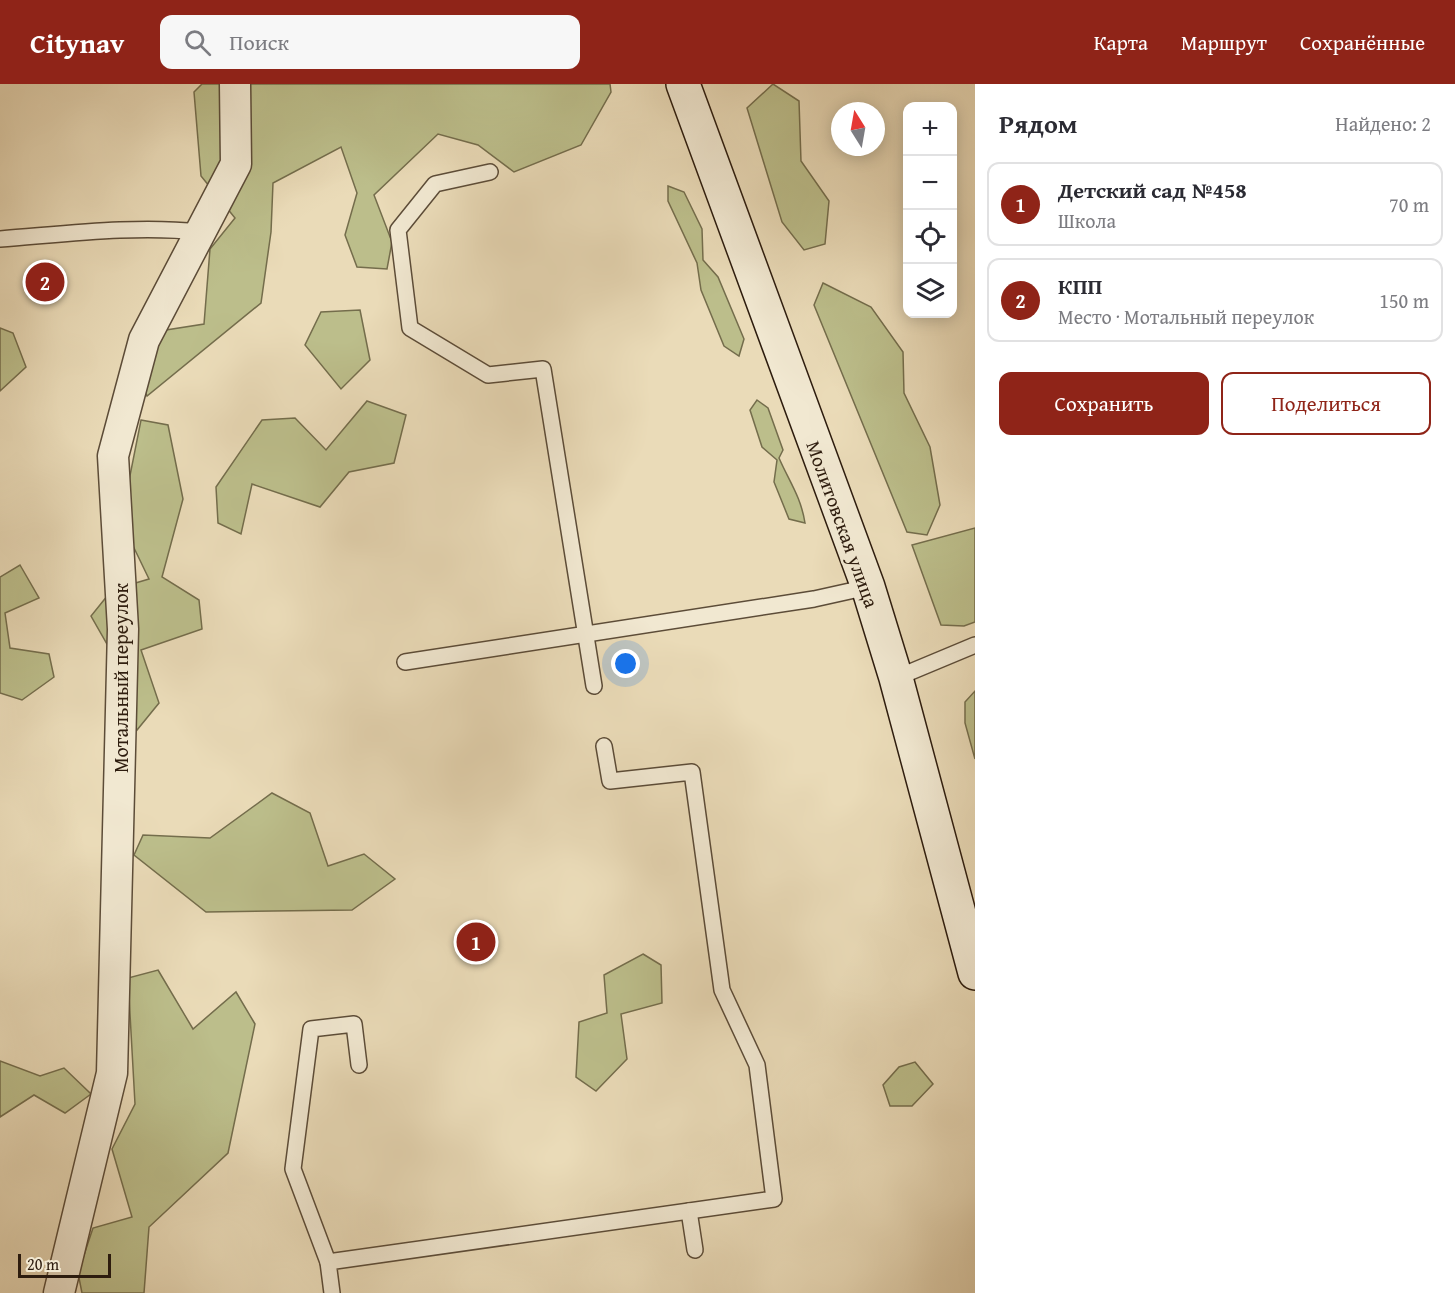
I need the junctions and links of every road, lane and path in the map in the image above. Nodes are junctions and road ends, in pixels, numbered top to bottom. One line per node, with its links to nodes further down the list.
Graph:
1 (235, 84): 4 (street, Мотальный переулок)
2 (683, 84): 6 (street, Молитовская улица)
3 (490, 172): 7 (lane)
4 (201, 232): 5 (lane); 18 (street, Мотальный переулок)
5 (0, 239)
6 (868, 586): 7 (lane); 10 (street, Молитовская улица)
7 (586, 634): 9 (lane); 11 (lane)
8 (975, 645): 10 (lane)
9 (405, 662)
10 (896, 678): 13 (street, Молитовская улица)
11 (594, 686)
12 (604, 746): 15 (lane)
13 (975, 973)
14 (359, 1065): 17 (lane)
15 (689, 1211): 16 (lane); 17 (lane)
16 (695, 1250)
17 (328, 1262): 19 (lane)
18 (59, 1293)
19 (332, 1293)

